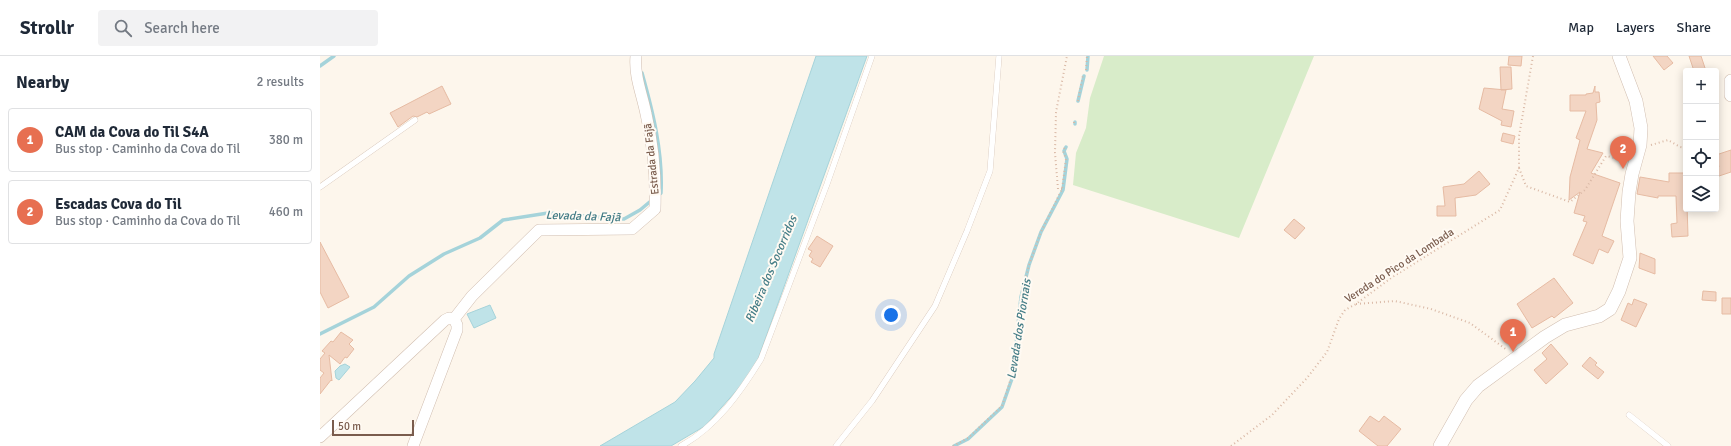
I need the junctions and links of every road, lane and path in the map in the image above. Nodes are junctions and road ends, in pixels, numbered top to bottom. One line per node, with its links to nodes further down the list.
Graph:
1 (636, 56): 22 (street, Estrada da Fajã)
2 (872, 56): 27 (lane)
3 (1000, 56): 28 (lane)
4 (1067, 56): 20 (path)
5 (1087, 56): 8 (path)
6 (1533, 56): 18 (path, Vereda do Pico da Lombada)
7 (1619, 56): 14 (street)
8 (1086, 70)
9 (1083, 75): 12 (path)
10 (1731, 81): 11 (street)
11 (1731, 95)
12 (1078, 101)
13 (415, 120): 19 (lane)
14 (1640, 145): 16 (path); 17 (street)
15 (1065, 147): 20 (path)
16 (1683, 148)
17 (1635, 162): 18 (path); 23 (street)
18 (1519, 168): 21 (path, Vereda do Pico da Lombada)
19 (320, 187)
20 (1062, 189): 29 (path)
21 (1356, 304): 23 (path); 30 (path, Vereda do Pico da Lombada)
22 (454, 319): 25 (street); 26 (street)
23 (1516, 357): 31 (street)
24 (1629, 415): 32 (lane)
25 (320, 437)
26 (413, 446)
27 (680, 446)
28 (836, 446)
29 (953, 446)
30 (1231, 446)
31 (1440, 446)
32 (1668, 446)

